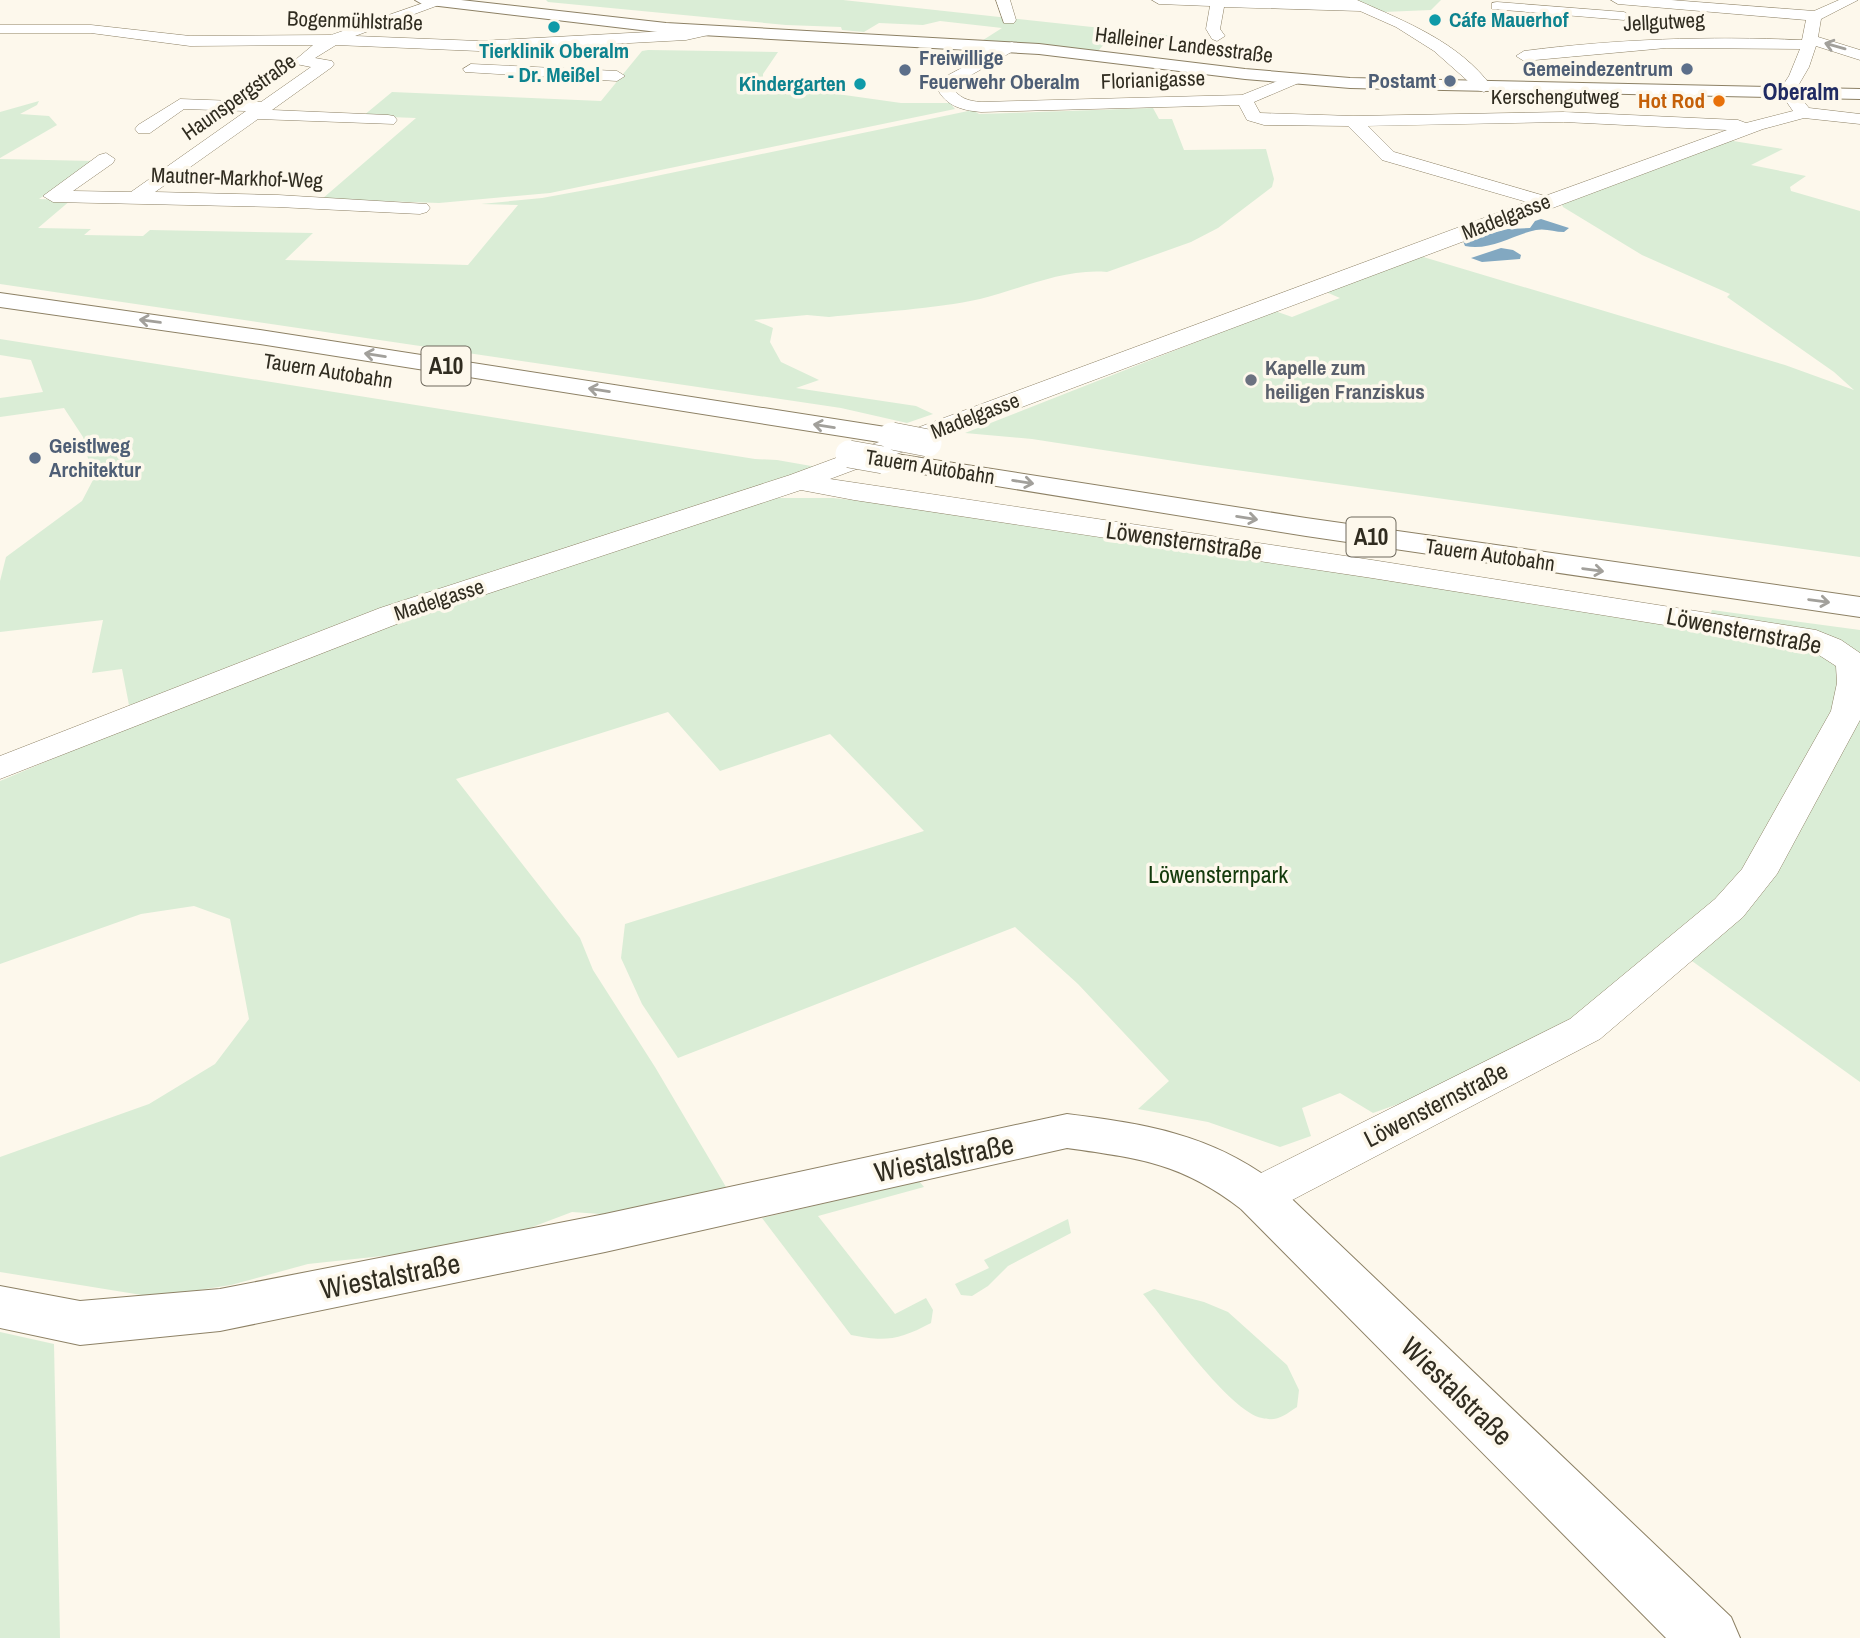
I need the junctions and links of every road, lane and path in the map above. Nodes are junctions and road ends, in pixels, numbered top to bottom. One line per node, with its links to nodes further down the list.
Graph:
1 (422, 0): 8 (main road, Halleiner Landesstraße)
2 (1003, 0): 15 (street)
3 (1159, 0): 9 (street)
4 (1594, 0): 12 (street)
5 (1618, 0): 14 (street)
6 (1783, 0): 14 (street)
7 (1851, 0): 14 (street)
8 (440, 2): 17 (main road, Halleiner Landesstraße); 19 (street, Haunspergstraße)
9 (1219, 2): 10 (street); 18 (street)
10 (1353, 4): 27 (street)
11 (1497, 6): 12 (street)
12 (1584, 12): 13 (street)
13 (1624, 16)
14 (1816, 16): 20 (street)
15 (1009, 20)
16 (0, 29): 19 (street, Bogenmühlstraße)
17 (708, 31): 19 (street, Bogenmühlstraße); 21 (main road, Halleiner Landesstraße)
18 (1217, 36)
19 (335, 40): 31 (street, Haunspergstraße)
20 (1808, 43): 22 (street, Jellgutweg, one-way to 20); 23 (street, Jellgutweg); 28 (street)
21 (1012, 47): 26 (main road, Halleiner Landesstraße); 30 (street, Florianigasse)
22 (1860, 55)
23 (1524, 56)
24 (455, 69): 25 (street)
25 (617, 76)
26 (1295, 79): 27 (main road, Halleiner Landesstraße); 30 (street)
27 (1484, 87): 28 (main road, Halleiner Landesstraße)
28 (1787, 91): 29 (main road, Halleiner Landesstraße); 32 (street)
29 (1860, 94)
30 (1245, 100): 35 (street, Kerschengutweg)
31 (258, 110): 34 (street); 37 (street); 39 (street, Haunspergstraße)
32 (1804, 113): 33 (street); 36 (street, Madelgasse)
33 (1860, 119)
34 (388, 120)
35 (1353, 121): 36 (street, Kerschengutweg); 40 (street)
36 (1757, 125): 40 (street, Madelgasse)
37 (144, 129)
38 (106, 159): 39 (street, Mautner-Markhof-Weg)
39 (136, 197): 41 (street, Mautner-Markhof-Weg)
40 (1546, 202): 45 (street, Madelgasse)
41 (420, 208)
42 (0, 300): 44 (main road, Tauern Autobahn / A10, one-way to 42)
43 (0, 320): 44 (main road, Tauern Autobahn / A10, bridge)
44 (887, 448): 46 (main road, Tauern Autobahn / A10, bridge); 47 (main road, Tauern Autobahn / A10, one-way to 47)
45 (800, 481): 48 (street, Madelgasse); 49 (street, Löwensternstraße)
46 (1860, 580)
47 (1860, 607)
48 (0, 768)
49 (1258, 1196): 50 (main road, Wiestalstraße); 51 (main road, Wiestalstraße)
50 (0, 1307)
51 (1709, 1638)

